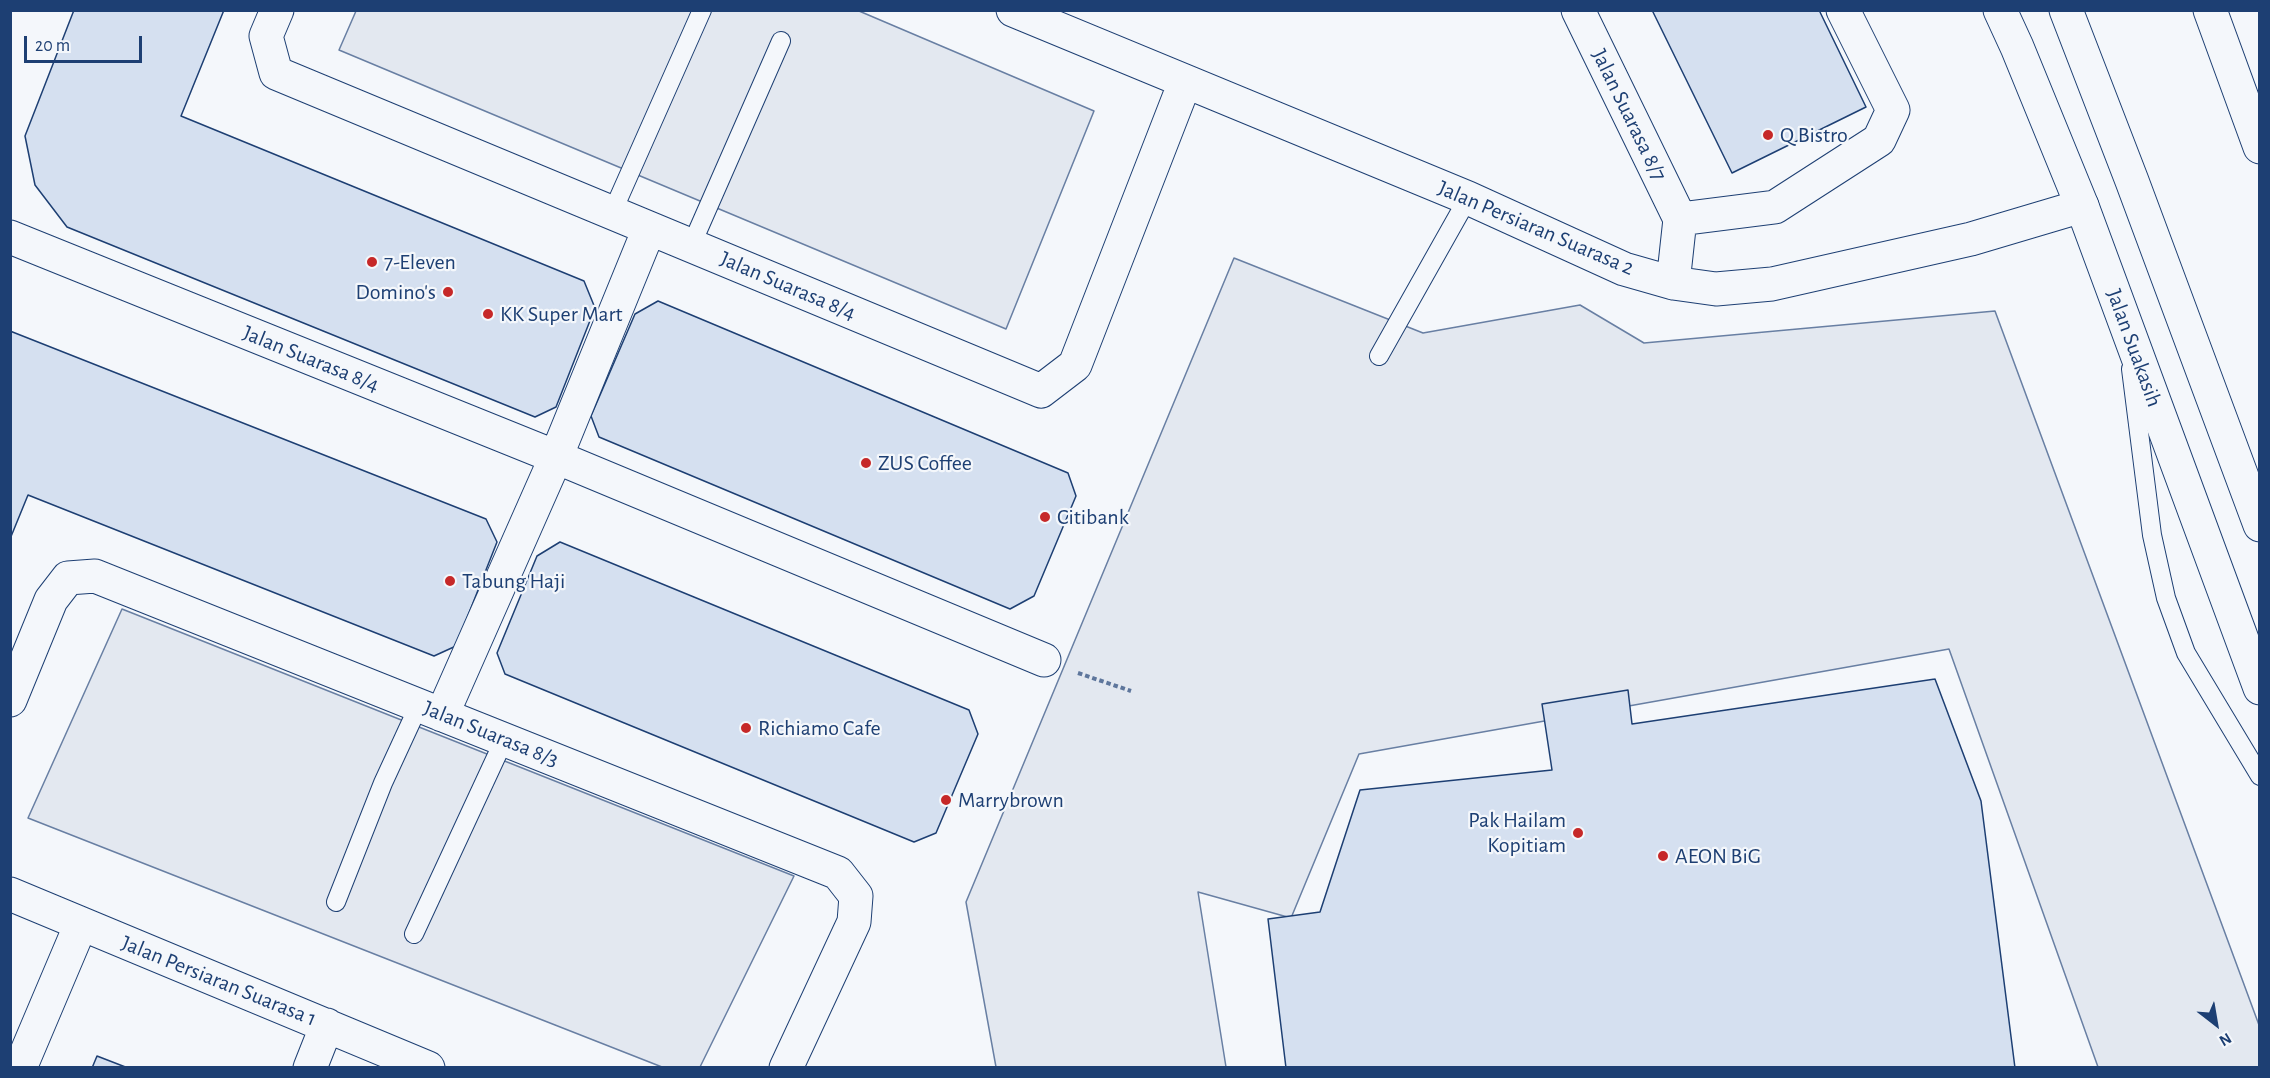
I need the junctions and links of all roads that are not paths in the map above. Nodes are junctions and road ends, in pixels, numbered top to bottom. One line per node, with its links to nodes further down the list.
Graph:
1 (277, 10): 15 (street, Jalan Suarasa 8/4)
2 (702, 10): 15 (lane)
3 (1013, 10): 9 (street, Jalan Persiaran Suarasa 2)
4 (1578, 10): 16 (street, Jalan Suarasa 8/7)
5 (1843, 10): 16 (street)
6 (2000, 10): 14 (street, Jalan Suakasih)
7 (2066, 10): 24 (street)
8 (2210, 10): 12 (street)
9 (1083, 24): 11 (street, Jalan Persiaran Suarasa 2)
10 (781, 41): 19 (lane)
11 (1185, 82): 13 (street, Jalan Persiaran Suarasa 2); 19 (street, Jalan Suarasa 8/4)
12 (2259, 147)
13 (1468, 198): 20 (street, Jalan Persiaran Suarasa 2); 22 (lane)
14 (2082, 206): 20 (street, Jalan Persiaran Suarasa 2); 21 (street, Jalan Suakasih)
15 (612, 213): 17 (street, Jalan Suarasa 8/4)
16 (1680, 219): 20 (street)
17 (650, 229): 19 (street, Jalan Suarasa 8/4); 23 (street)
18 (10, 237): 23 (street, Jalan Suarasa 8/4)
19 (691, 246)
20 (1673, 283)
21 (2124, 318): 26 (street, Jalan Suakasih); 30 (lane)
22 (1379, 356)
23 (556, 457): 25 (street, Jalan Suarasa 8/4); 28 (street)
24 (2259, 525)
25 (1044, 660)
26 (2259, 688)
27 (10, 700): 28 (street, Jalan Suarasa 8/3)
28 (431, 710): 29 (street, Jalan Suarasa 8/3); 32 (lane)
29 (504, 740): 34 (lane); 39 (street, Jalan Suarasa 8/3)
30 (2259, 776)
31 (10, 894): 33 (street, Jalan Persiaran Suarasa 1)
32 (336, 902)
33 (81, 924): 35 (street, Jalan Persiaran Suarasa 1); 36 (street)
34 (414, 934)
35 (327, 1025): 37 (street); 38 (street, Jalan Persiaran Suarasa 1)
36 (20, 1068)
37 (310, 1068)
38 (428, 1068)
39 (786, 1068)

